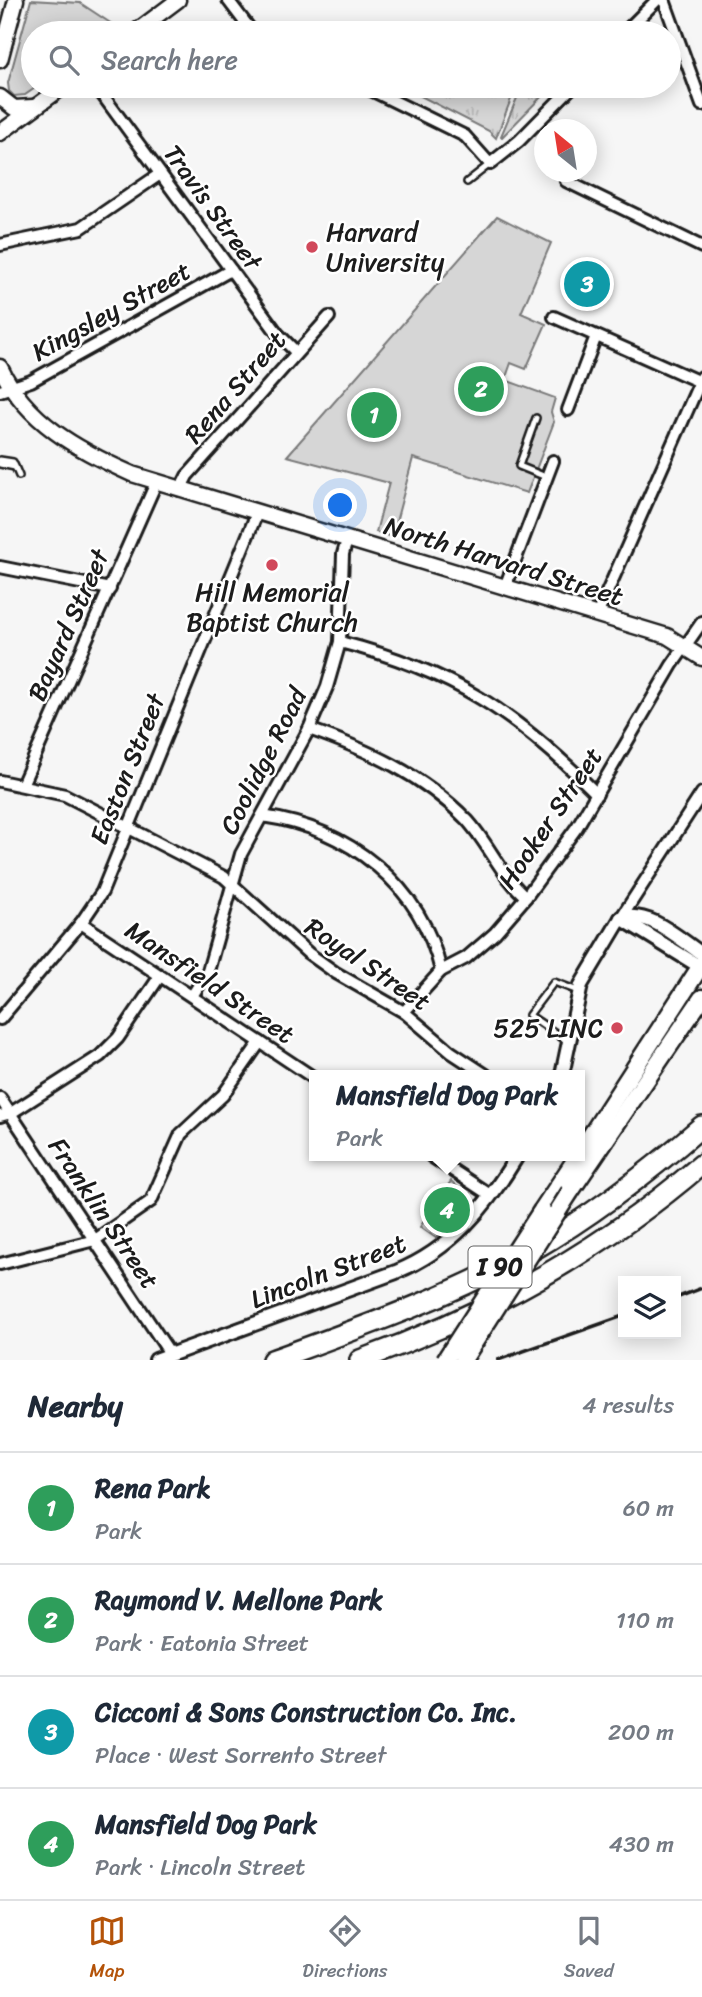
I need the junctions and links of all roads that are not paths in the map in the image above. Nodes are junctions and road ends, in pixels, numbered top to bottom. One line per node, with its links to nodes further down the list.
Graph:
1 (16, 0): 11 (main road)
2 (178, 0): 6 (main road)
3 (228, 0): 7 (street)
4 (657, 0): 8 (street)
5 (664, 0): 9 (street)
6 (150, 21)
7 (244, 21)
8 (636, 21)
9 (671, 21)
10 (681, 48): 17 (street)
11 (1, 52)
12 (0, 97): 18 (main road)
13 (48, 98): 18 (main road)
14 (105, 98): 21 (street, Travis Street)
15 (388, 98): 20 (street)
16 (561, 98): 20 (street)
17 (702, 105)
18 (38, 106): 19 (main road)
19 (0, 133)
20 (490, 164): 22 (lane)
21 (160, 174): 24 (street); 26 (street, Travis Street)
22 (467, 182)
23 (568, 182): 25 (street)
24 (0, 245)
25 (702, 247)
26 (231, 270): 30 (street, Travis Street); 33 (street, Kingsley Street)
27 (329, 317): 30 (street, Rena Street)
28 (554, 317): 29 (street)
29 (596, 336): 32 (street); 34 (street)
30 (296, 352): 41 (street, Rena Street)
31 (0, 367): 33 (main road, North Harvard Street)
32 (701, 380): 47 (street)
33 (5, 389): 40 (main road, North Harvard Street)
34 (568, 410)
35 (536, 418): 39 (lane)
36 (552, 461): 39 (street)
37 (0, 462): 38 (lane)
38 (19, 475)
39 (546, 477): 45 (street)
40 (156, 483): 41 (main road, North Harvard Street); 46 (street, Bayard Street)
41 (180, 490): 42 (main road, North Harvard Street)
42 (257, 513): 43 (main road, North Harvard Street); 58 (street, Easton Street)
43 (347, 540): 45 (main road, North Harvard Street); 49 (street, Coolidge Road)
44 (0, 567): 46 (street)
45 (505, 587): 47 (main road, North Harvard Street)
46 (110, 589): 54 (street, Bayard Street)
47 (597, 615): 50 (main road, North Harvard Street)
48 (702, 622): 50 (street, Hooker Street)
49 (340, 642): 52 (street, Coolidge Road); 56 (street)
50 (686, 646): 51 (main road, North Harvard Street); 56 (street, Hooker Street)
51 (702, 658)
52 (309, 729): 57 (street, Coolidge Road); 60 (street)
53 (0, 781): 54 (street, Royal Street)
54 (22, 785): 58 (street, Royal Street)
55 (702, 793): 61 (street)
56 (597, 794): 60 (street, Hooker Street)
57 (262, 816): 59 (street, Coolidge Road); 64 (street)
58 (127, 828): 59 (street, Royal Street); 62 (street, Easton Street)
59 (231, 882): 67 (street, Coolidge Road); 69 (street, Royal Street)
60 (526, 897): 64 (street, Hooker Street)
61 (621, 918): 63 (street); 66 (street)
62 (81, 923): 65 (street, Mansfield Street); 70 (street, Easton Street)
63 (701, 963): 79 (main road)
64 (441, 971): 69 (street, Hooker Street)
65 (160, 975): 67 (street, Mansfield Street); 77 (street)
66 (579, 992): 72 (street); 72 (lane)
67 (192, 996): 71 (street, Mansfield Street)
68 (702, 998): 94 (main road, bridge)
69 (404, 1012): 73 (street, Royal Street)
70 (0, 1019)
71 (260, 1042): 75 (street, Mansfield Street); 87 (street)
72 (570, 1042): 74 (street)
73 (478, 1070)
74 (563, 1070)
75 (309, 1075)
76 (0, 1098): 77 (street, Franklin Street)
77 (5, 1115): 87 (street, Franklin Street)
78 (702, 1126): 91 (highway, I 90)
79 (585, 1145)
80 (702, 1159): 85 (highway)
81 (439, 1161): 86 (street)
82 (514, 1161): 86 (street, Lincoln Street)
83 (574, 1161): 93 (main road, bridge)
84 (702, 1164): 85 (highway, I 90)
85 (685, 1179): 92 (highway, I 90)
86 (490, 1195): 89 (street, Lincoln Street)
87 (95, 1240): 88 (street); 89 (street, Franklin Street)
88 (0, 1264)
89 (170, 1355): 90 (street, Lincoln Street)
90 (156, 1360)
91 (272, 1360)
92 (360, 1360)
93 (444, 1360)
94 (463, 1360)

